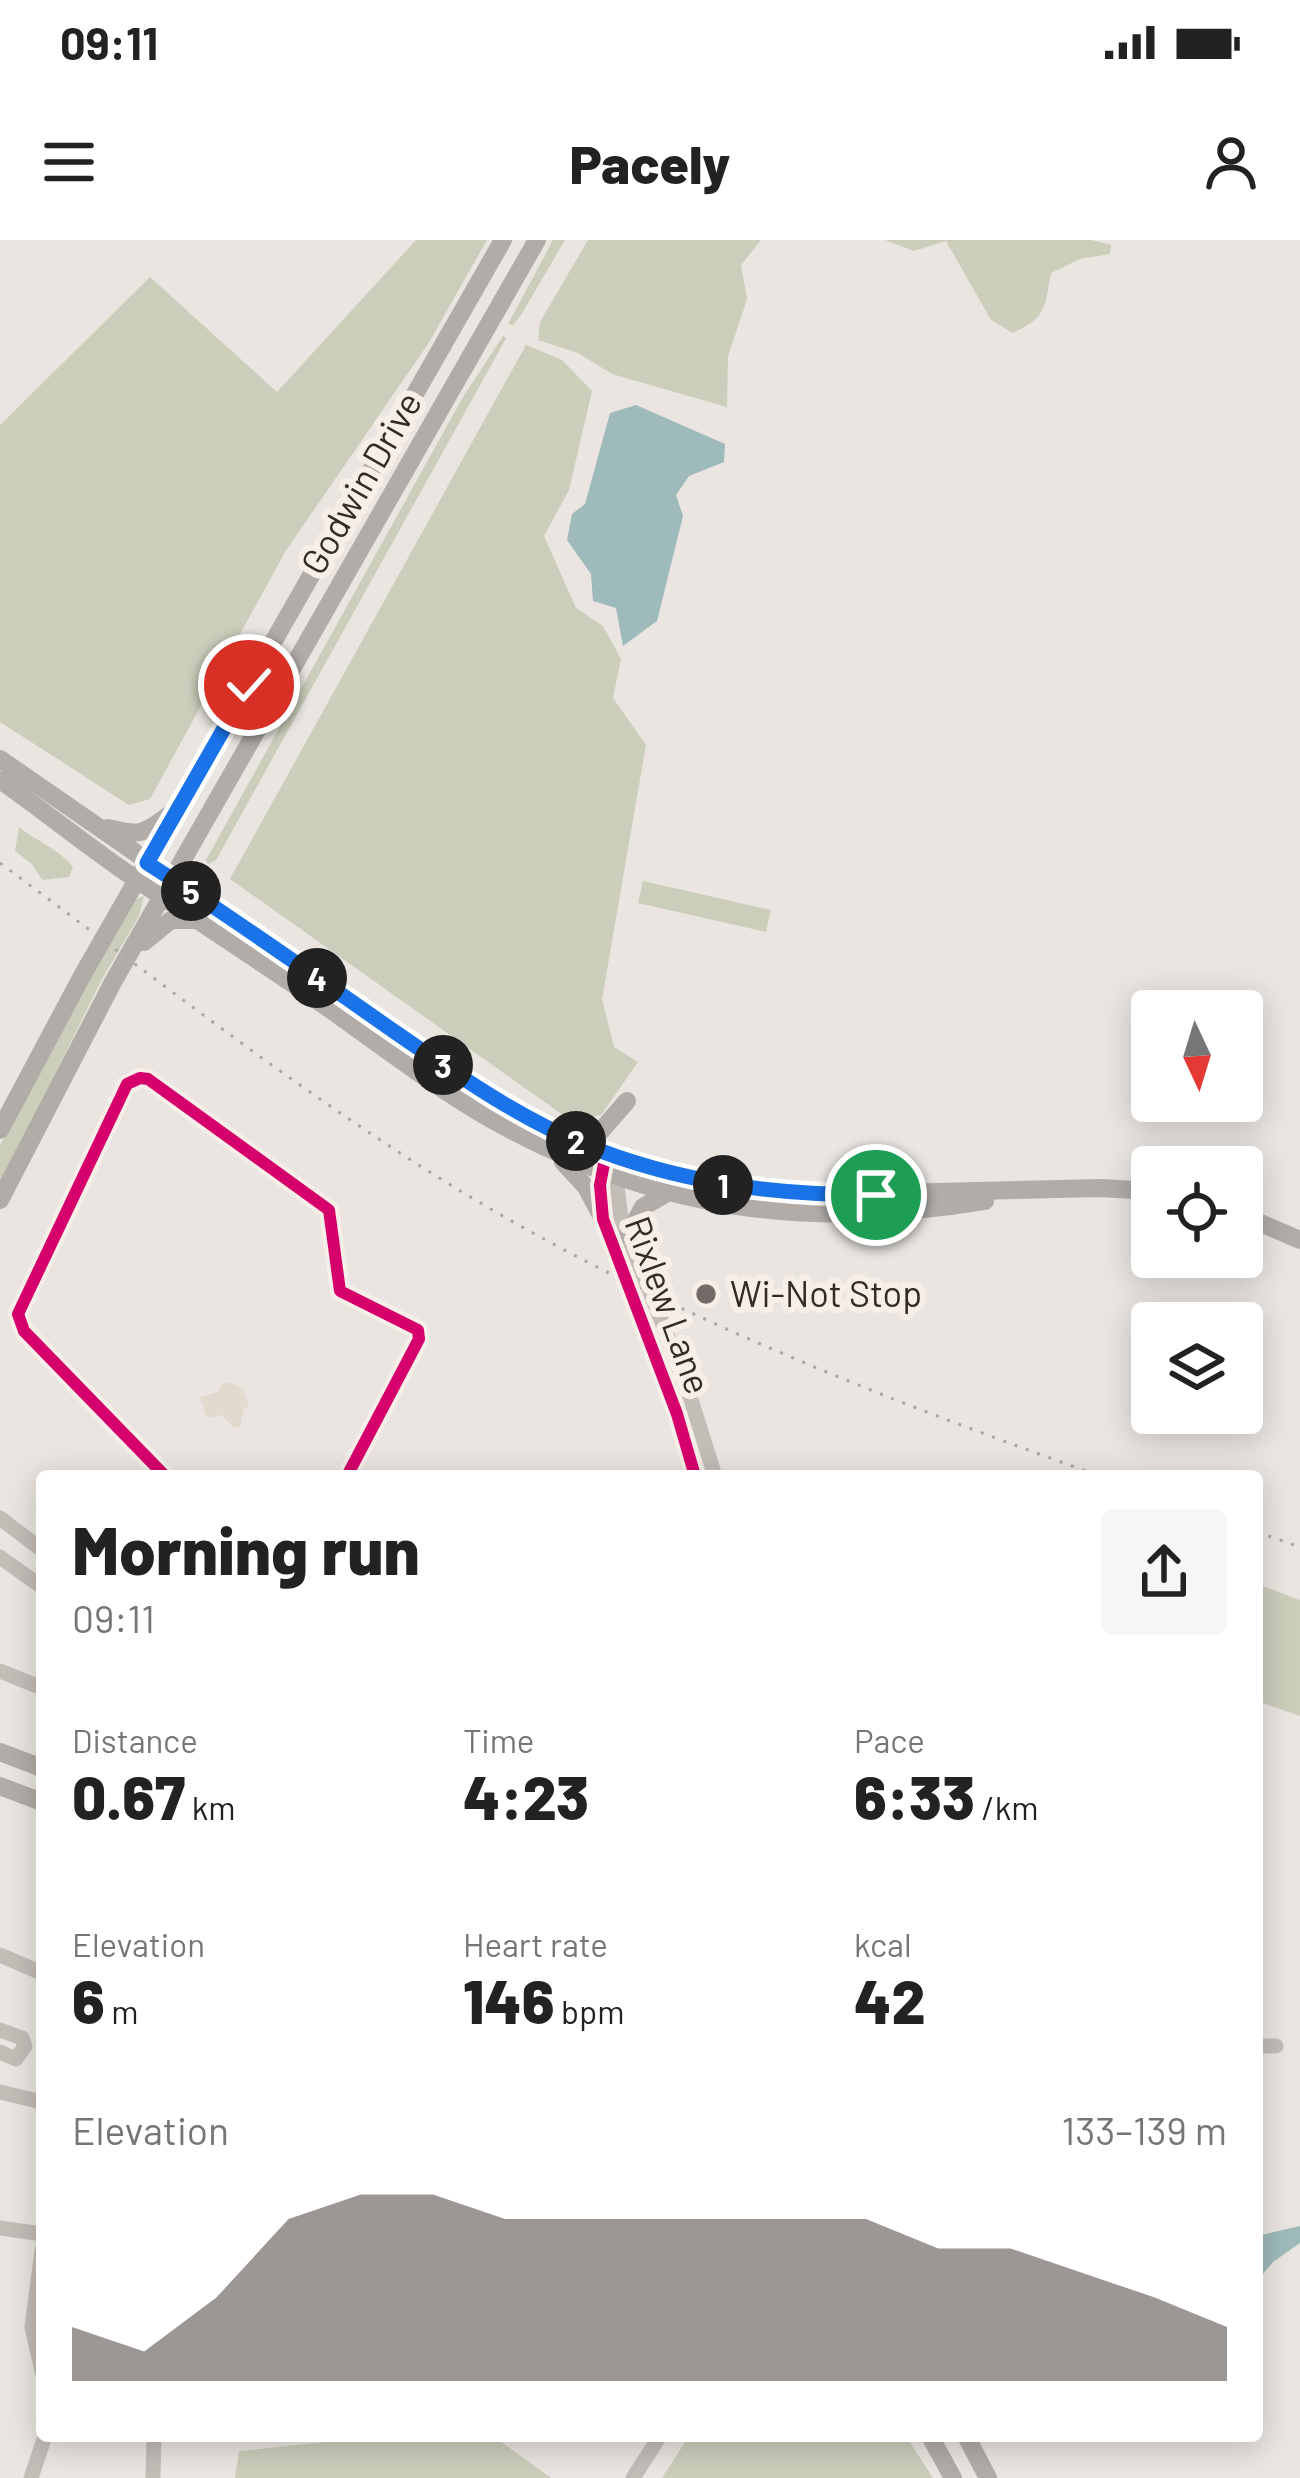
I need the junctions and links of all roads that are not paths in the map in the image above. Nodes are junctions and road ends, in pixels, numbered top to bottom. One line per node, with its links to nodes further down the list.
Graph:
1 (503, 240): 5 (main road, Godwin Drive)
2 (537, 240): 8 (main road, Godwin Drive)
3 (0, 759): 6 (main road)
4 (0, 781): 6 (main road)
5 (182, 803): 6 (main road); 7 (main road, Godwin Drive)
6 (91, 832): 7 (main road); 9 (main road)
7 (142, 872): 8 (main road); 9 (main road, Godwin Drive)
8 (168, 887): 10 (main road); 11 (main road, Godwin Drive); 14 (main road)
9 (121, 909): 13 (main road, Godwin Drive)
10 (210, 926): 11 (main road); 15 (main road)
11 (128, 957): 20 (main road, Godwin Drive)
12 (627, 1100): 14 (main road)
13 (0, 1130)
14 (569, 1137): 16 (main road)
15 (539, 1145): 16 (main road); 21 (main road)
16 (610, 1164): 18 (main road); 19 (main road); 21 (street, Rixlew Lane); 23 (street, Rixlew Lane)
17 (1131, 1190): 19 (main road)
18 (667, 1193): 19 (main road); 23 (main road)
19 (1019, 1193)
20 (0, 1200)
21 (603, 1219): 27 (street, Rixlew Lane)
22 (1263, 1224): 24 (main road)
23 (628, 1235): 28 (street, Rixlew Lane)
24 (1300, 1240)
25 (159, 1470): 26 (street)
26 (350, 1470)
27 (693, 1470)
28 (714, 1470)
29 (0, 1518): 30 (street)
30 (36, 1545)
31 (0, 1557): 32 (street)
32 (36, 1583)
33 (0, 1671): 34 (street)
34 (36, 1686)
35 (0, 1752): 36 (main road)
36 (36, 1766)
37 (0, 1786): 38 (main road)
38 (36, 1800)
39 (0, 1955): 40 (street)
40 (36, 1970)
41 (0, 2030): 44 (street)
42 (1263, 2046): 43 (street)
43 (1276, 2046)
44 (0, 2052)
45 (0, 2092): 46 (street)
46 (36, 2101)
47 (0, 2228): 48 (street)
48 (36, 2233)
49 (36, 2297): 50 (street)
50 (36, 2345)
51 (43, 2442): 56 (street)
52 (154, 2442): 57 (street)
53 (656, 2442): 58 (street)
54 (933, 2442): 59 (main road)
55 (969, 2442): 60 (main road)
56 (31, 2478)
57 (153, 2478)
58 (633, 2478)
59 (953, 2478)
60 (988, 2478)

